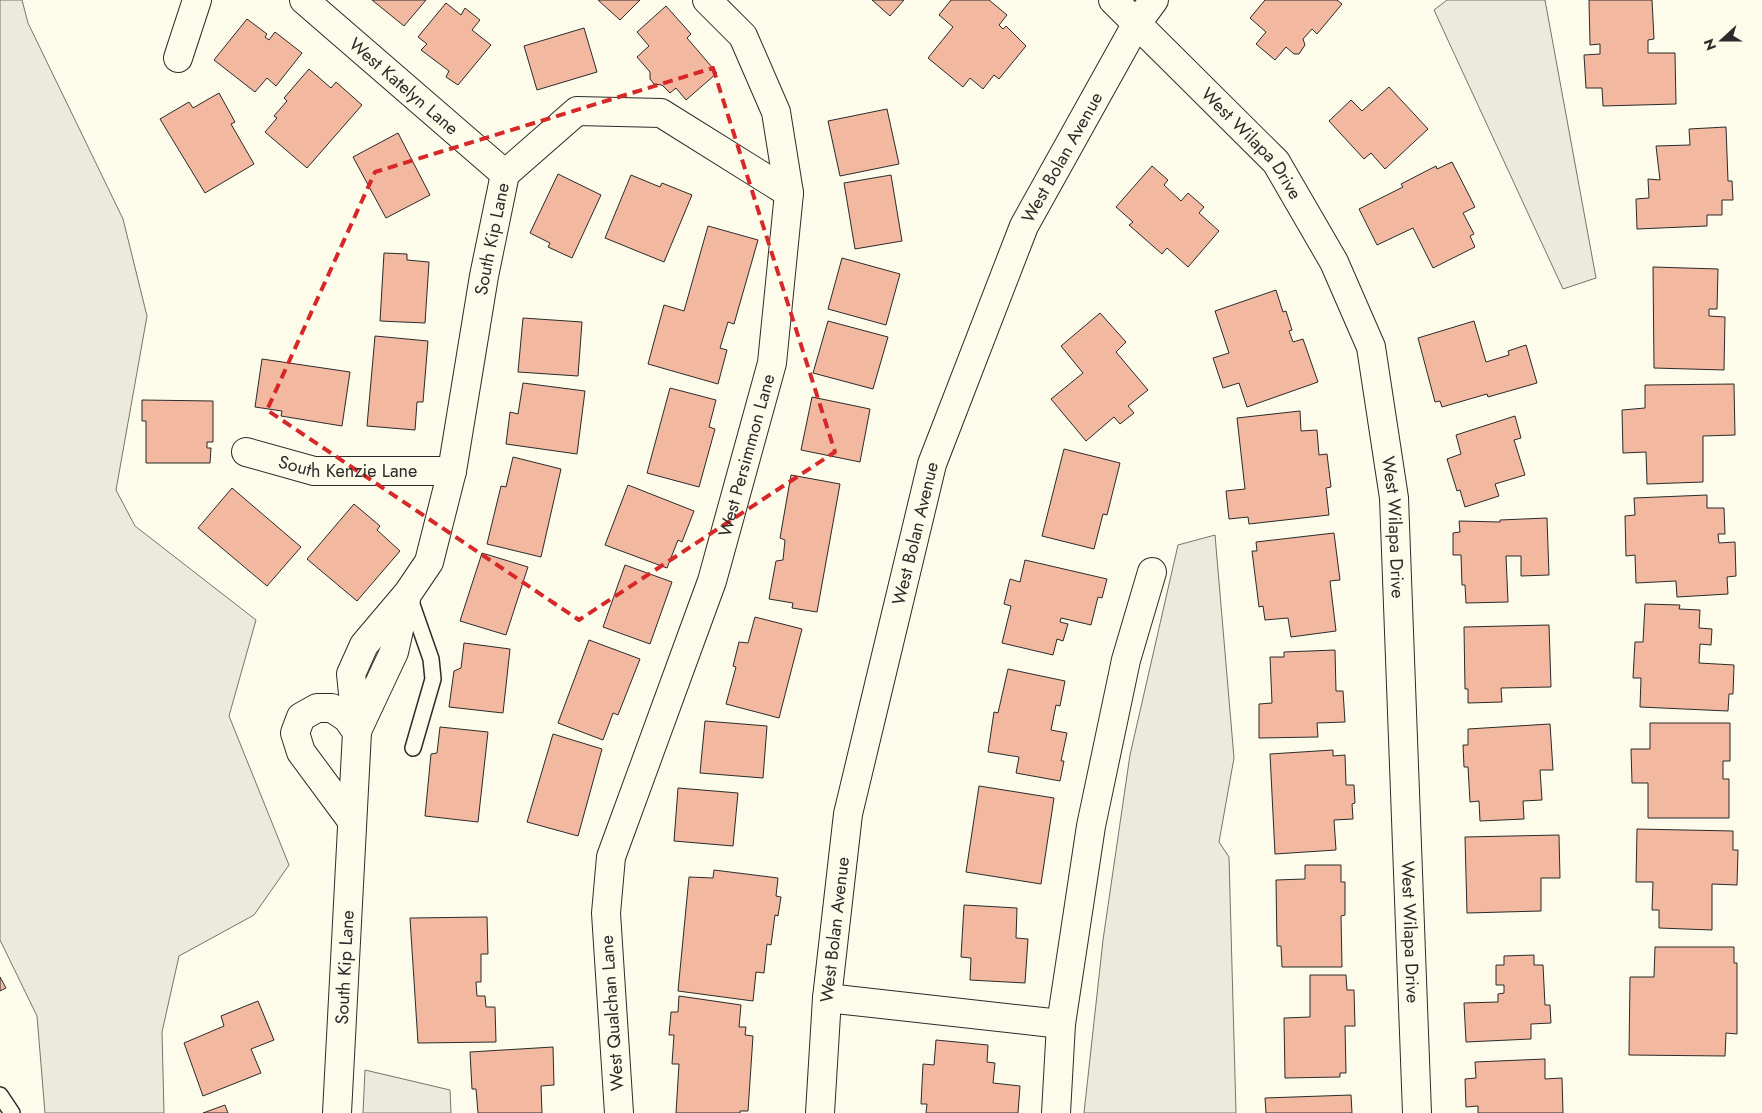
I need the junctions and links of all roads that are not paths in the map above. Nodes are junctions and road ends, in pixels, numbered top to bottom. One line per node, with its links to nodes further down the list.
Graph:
1 (197, 0): 7 (street)
2 (304, 0): 8 (street, West Katelyn Lane)
3 (707, 0): 9 (street, West Persimmon Lane)
4 (1113, 0): 6 (street, West Wilapa Drive)
5 (1154, 0): 6 (street, West Bolan Avenue)
6 (1137, 22): 18 (street, West Bolan Avenue); 26 (street, West Wilapa Drive)
7 (178, 58)
8 (505, 174): 9 (street, South Kip Lane); 11 (street, South Kip Lane)
9 (788, 193): 17 (street, West Persimmon Lane)
10 (246, 452): 11 (street, South Kenzie Lane)
11 (452, 471): 13 (street, South Kip Lane)
12 (1152, 572): 19 (street)
13 (408, 593): 14 (street, South Kip Lane); 15 (lane)
14 (357, 732): 16 (street, South Kip Lane); 16 (street)
15 (413, 748)
16 (352, 821): 22 (street, South Kip Lane)
17 (606, 913): 23 (street, West Qualchan Lane)
18 (827, 998): 19 (street); 24 (street, West Bolan Avenue)
19 (1061, 1024): 25 (street)
20 (0, 1095): 21 (lane)
21 (12, 1113)
22 (337, 1113)
23 (619, 1113)
24 (820, 1113)
25 (1056, 1113)
26 (1417, 1113)

